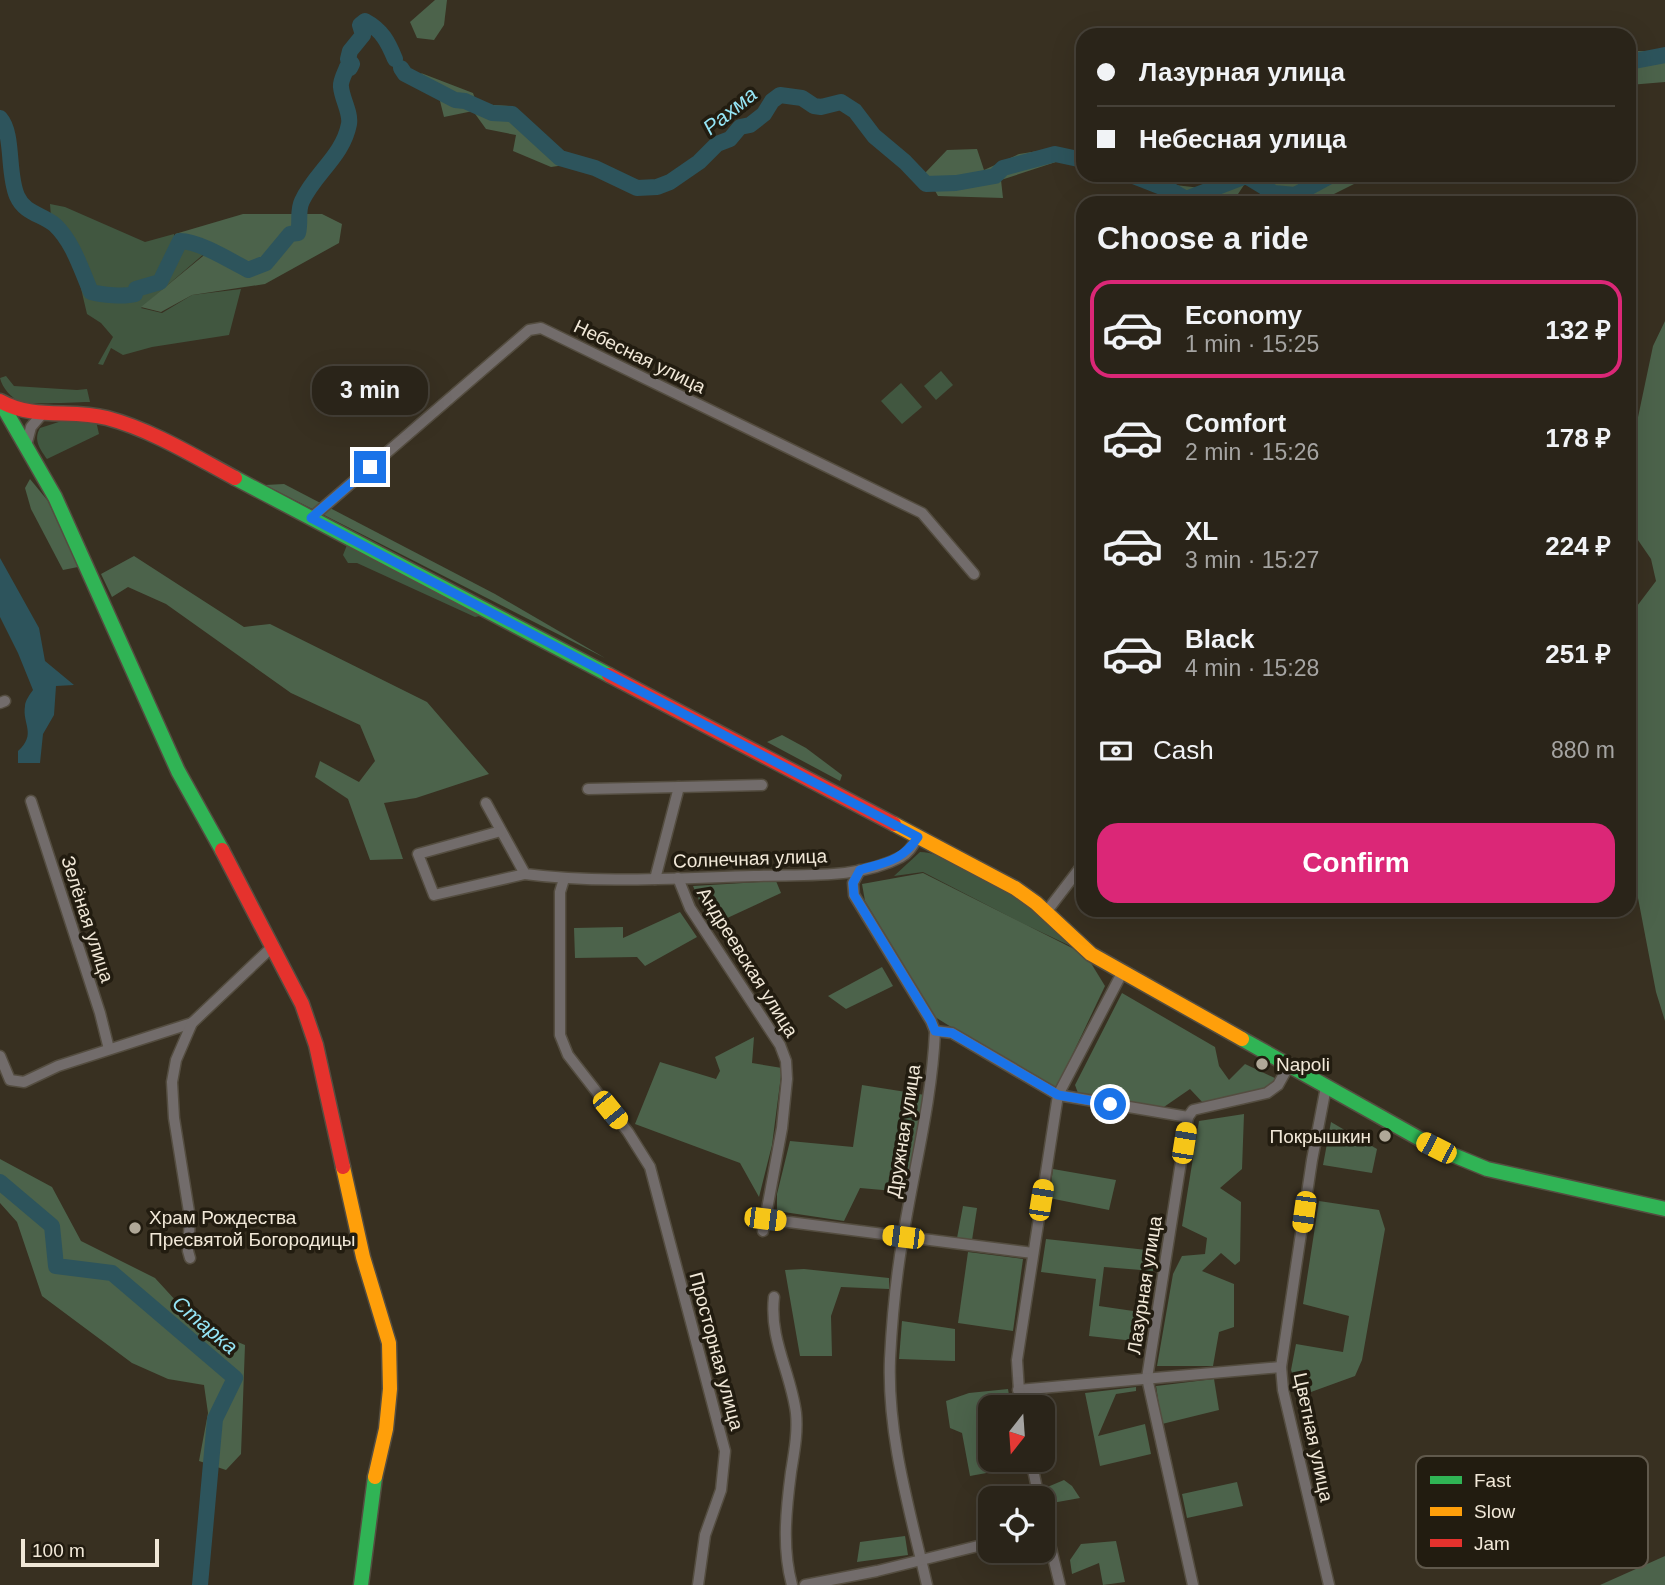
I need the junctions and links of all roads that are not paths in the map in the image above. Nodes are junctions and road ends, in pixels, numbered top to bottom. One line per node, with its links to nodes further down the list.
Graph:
1 (0, 401): 2 (street); 3 (street)
2 (43, 413): 3 (street); 4 (street)
3 (26, 446): 20 (street)
4 (311, 518): 5 (street, Небесная улица); 12 (street)
5 (974, 574)
6 (762, 785): 7 (street)
7 (678, 787): 8 (street); 18 (street, Солнечная улица)
8 (588, 789)
9 (31, 801): 24 (street, Зелёная улица)
10 (486, 803): 11 (street)
11 (501, 831): 15 (street); 15 (street, Солнечная улица)
12 (918, 837): 13 (street, Солнечная улица); 19 (street)
13 (860, 870): 16 (street, Солнечная улица); 23 (street)
14 (1076, 873): 19 (street)
15 (525, 874): 17 (street, Солнечная улица)
16 (678, 878): 18 (street, Солнечная улица); 31 (street, Андреевская улица)
17 (564, 879): 18 (street, Солнечная улица); 43 (street, Просторная улица)
18 (655, 879)
19 (1047, 911): 21 (street)
20 (271, 948): 22 (street); 42 (street)
21 (1122, 973): 26 (street); 28 (street)
22 (191, 1023): 24 (street); 33 (street)
23 (935, 1031): 28 (street); 31 (street, Дружная улица)
24 (109, 1049): 25 (street)
25 (0, 1056)
26 (1288, 1067): 27 (street); 29 (street)
27 (1326, 1087): 30 (street); 35 (street, Цветная улица)
28 (1058, 1095): 29 (street); 32 (street)
29 (1188, 1117): 36 (street, Лазурная улица)
30 (1665, 1209)
31 (903, 1237): 32 (street); 40 (street, Дружная улица)
32 (1032, 1253): 37 (street)
33 (190, 1258)
34 (774, 1297): 44 (street)
35 (1281, 1367): 36 (street); 49 (street, Цветная улица)
36 (1147, 1378): 37 (street); 48 (street, Лазурная улица)
37 (1018, 1390): 38 (street)
38 (1019, 1395)
39 (978, 1546): 40 (street)
40 (921, 1558): 45 (street); 46 (street, Дружная улица)
41 (1053, 1563): 47 (street)
42 (361, 1585)
43 (698, 1585)
44 (792, 1585)
45 (805, 1585)
46 (927, 1585)
47 (1060, 1585)
48 (1193, 1585)
49 (1329, 1585)

